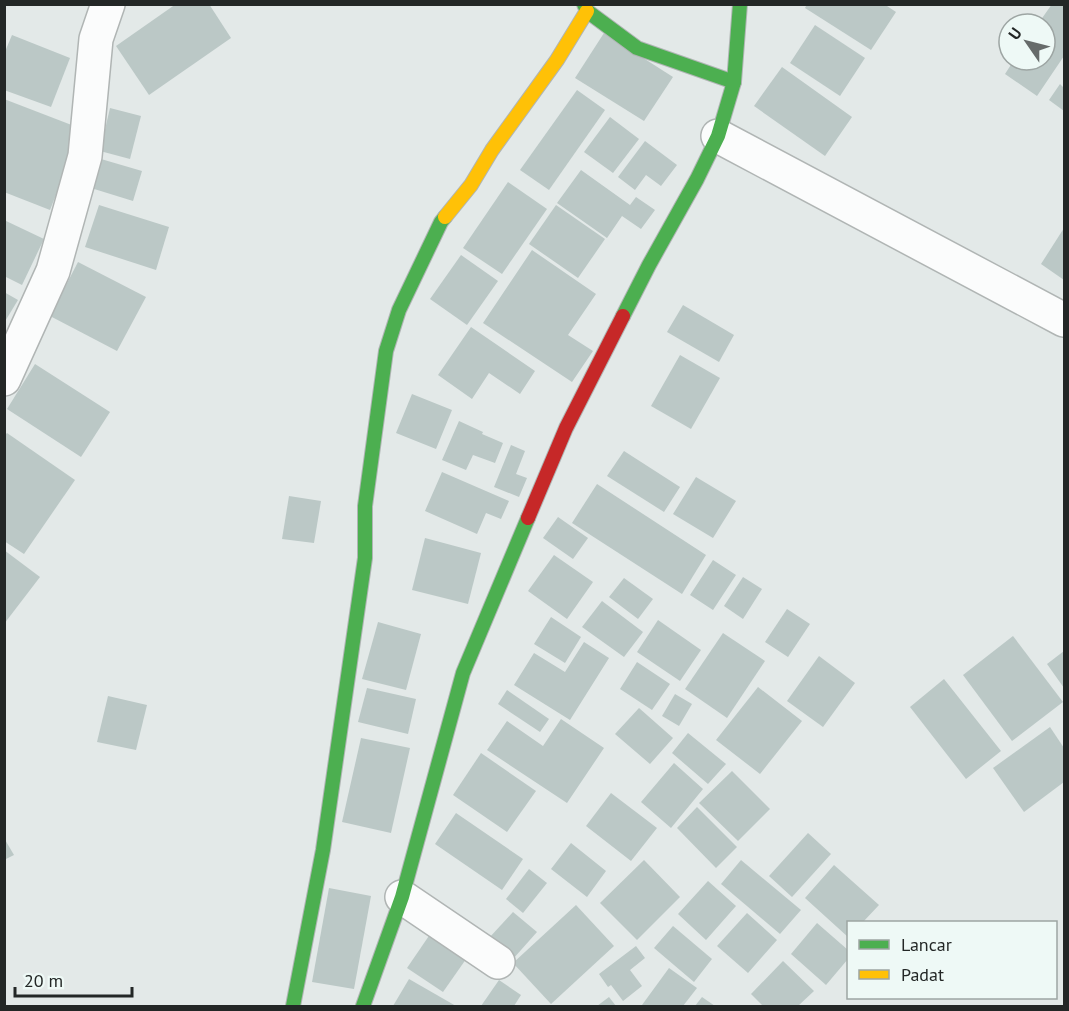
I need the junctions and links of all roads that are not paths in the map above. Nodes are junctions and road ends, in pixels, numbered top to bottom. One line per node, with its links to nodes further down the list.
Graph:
1 (108, 4): 7 (street)
2 (740, 4): 4 (street)
3 (585, 8): 4 (street); 10 (street)
4 (734, 82): 5 (street)
5 (718, 136): 6 (street); 8 (street)
6 (1065, 320)
7 (4, 379)
8 (402, 897): 9 (street); 11 (street)
9 (498, 962)
10 (293, 1006)
11 (363, 1006)

